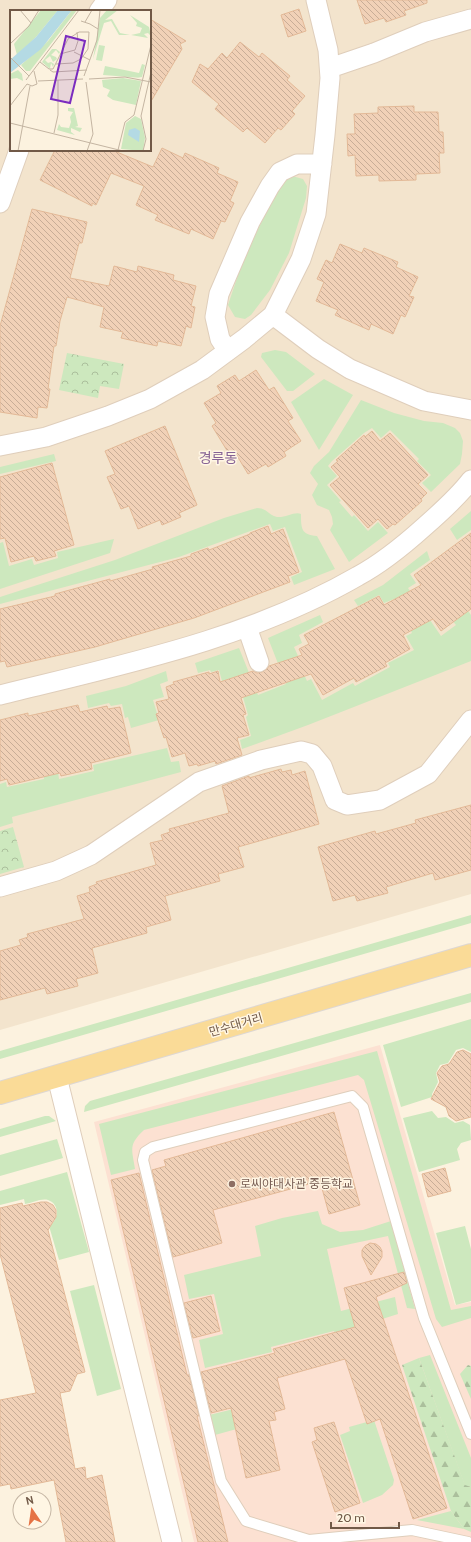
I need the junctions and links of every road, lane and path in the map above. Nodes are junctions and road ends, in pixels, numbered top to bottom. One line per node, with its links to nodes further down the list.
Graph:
1 (107, 0): 3 (street)
2 (316, 0): 5 (street)
3 (100, 10)
4 (471, 19): 5 (street)
5 (330, 68): 7 (street)
6 (19, 151): 8 (street)
7 (322, 164): 9 (street); 10 (street)
8 (0, 203)
9 (273, 315): 10 (street); 11 (street)
10 (228, 351): 12 (street)
11 (471, 410)
12 (0, 446)
13 (471, 480): 14 (street)
14 (247, 627): 15 (street); 16 (street)
15 (259, 662)
16 (0, 695)
17 (471, 720): 18 (street)
18 (0, 887)
19 (471, 955): 20 (main road, 만수대거리)
20 (58, 1077): 21 (main road, 만수대거리); 23 (street)
21 (0, 1093)
22 (471, 1434): 24 (lane)
23 (172, 1542)
24 (468, 1542)

